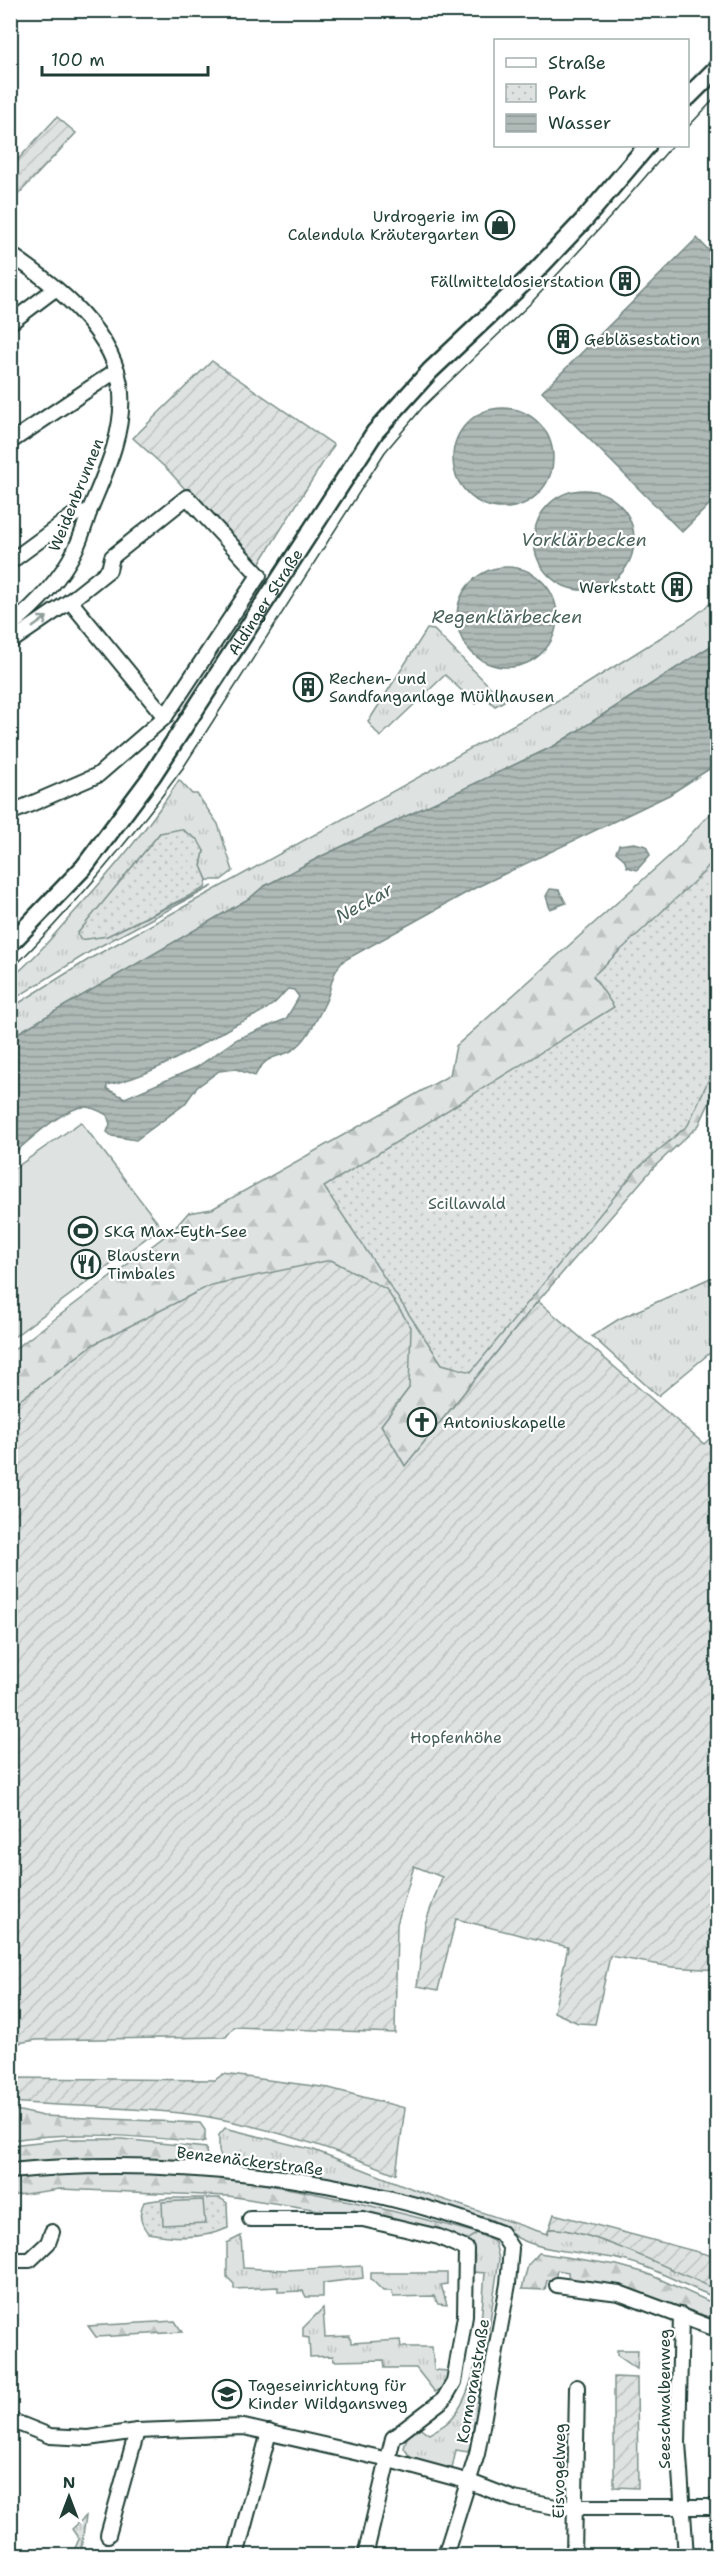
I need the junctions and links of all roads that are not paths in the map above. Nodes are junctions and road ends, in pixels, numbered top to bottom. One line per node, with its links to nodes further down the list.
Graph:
1 (717, 67): 2 (main road)
2 (689, 95)
3 (645, 147): 16 (main road, Aldinger Straße)
4 (10, 254): 5 (street, Weidenbrunnen)
5 (55, 289): 6 (street); 7 (street, Weidenbrunnen)
6 (10, 323)
7 (117, 370): 8 (street); 9 (street, Weidenbrunnen)
8 (10, 442)
9 (89, 513): 10 (street); 12 (street, Weidenbrunnen)
10 (10, 562)
11 (70, 601): 13 (street, one-way to 11); 14 (street); 14 (street, Aldinger Straße)
12 (10, 626)
13 (10, 642)
14 (165, 717): 15 (street, Aldinger Straße)
15 (10, 813)
16 (10, 944)
17 (10, 2171): 19 (street, Benzenäckerstraße)
18 (250, 2219): 29 (street)
19 (482, 2226): 30 (street, Kormoranstraße)
20 (52, 2232): 21 (street)
21 (10, 2260)
22 (557, 2285): 23 (street)
23 (681, 2315): 24 (street); 33 (street, Seeschwalbenweg)
24 (717, 2330)
25 (576, 2387): 31 (street, Eisvogelweg)
26 (10, 2420): 27 (street)
27 (137, 2431): 28 (street); 34 (street)
28 (269, 2432): 29 (street); 35 (street)
29 (389, 2460): 30 (street); 36 (street)
30 (470, 2482): 31 (street); 37 (street, Kormoranstraße)
31 (575, 2507): 33 (street); 38 (street, Eisvogelweg)
32 (717, 2507): 33 (street)
33 (684, 2508): 39 (street, Seeschwalbenweg)
34 (108, 2535)
35 (236, 2556)
36 (365, 2556)
37 (445, 2556)
38 (574, 2556)
39 (686, 2556)

